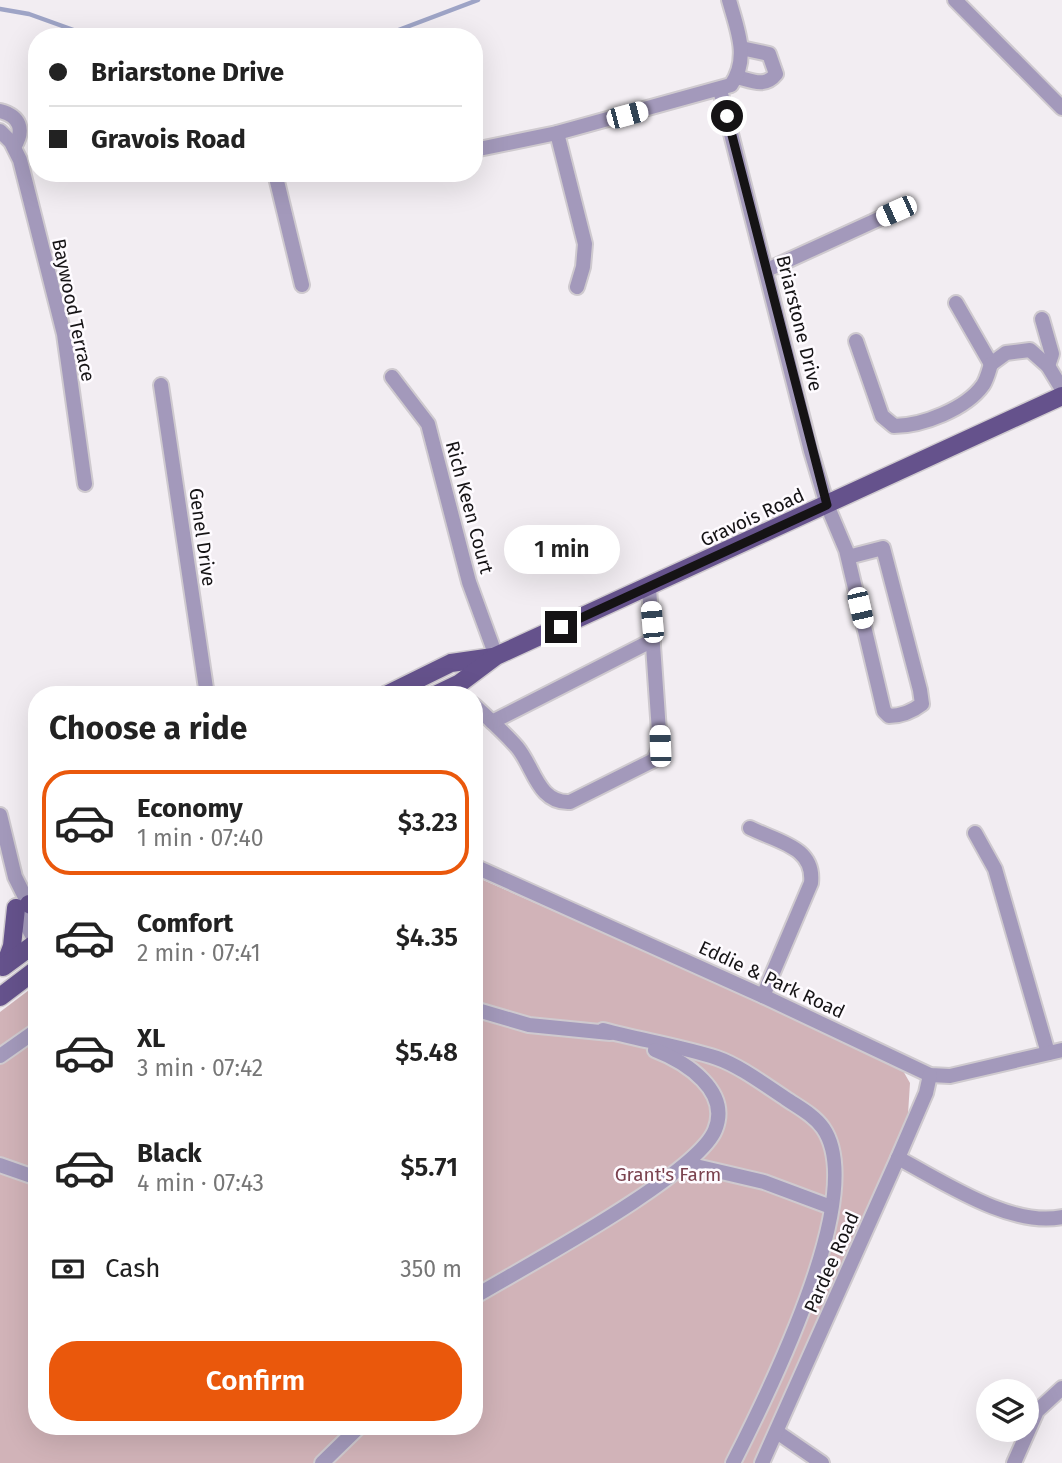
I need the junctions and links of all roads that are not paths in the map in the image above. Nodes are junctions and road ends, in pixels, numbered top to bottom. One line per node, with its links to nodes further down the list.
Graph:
1 (729, 0): 3 (street)
2 (955, 0): 6 (street)
3 (741, 48): 4 (street); 4 (street)
4 (737, 77): 5 (street)
5 (720, 90): 9 (street); 14 (street, Briarstone Drive)
6 (1062, 108)
7 (0, 111): 10 (street, Baywood Terrace)
8 (0, 131): 10 (street, Baywood Terrace)
9 (557, 133): 11 (street); 16 (street)
10 (14, 147): 26 (street, Baywood Terrace)
11 (483, 148)
12 (277, 182): 15 (street)
13 (896, 211): 14 (street)
14 (767, 270): 27 (street, Briarstone Drive)
15 (302, 285)
16 (577, 288)
17 (956, 303): 20 (street)
18 (1042, 319): 21 (street)
19 (856, 341): 20 (street)
20 (991, 364): 21 (street)
21 (1048, 366): 24 (street)
22 (392, 377): 31 (street, Rich Keen Court)
23 (161, 385): 32 (street, Genel Drive)
24 (1062, 389)
25 (1062, 396): 27 (main road, Gravois Road)
26 (85, 484)
27 (827, 505): 28 (street, Briarstone Drive); 29 (main road, Gravois Road)
28 (848, 557): 28 (street, Briarstone Drive)
29 (649, 587): 30 (street); 31 (main road, Gravois Road)
30 (653, 640): 36 (street); 36 (street)
31 (496, 656): 33 (main road, Gravois Road); 34 (main road, Gravois Road)
32 (206, 686)
33 (404, 686)
34 (466, 686)
35 (483, 714): 36 (street)
36 (492, 722)
37 (0, 815): 41 (street)
38 (750, 828): 45 (street)
39 (975, 833): 50 (street)
40 (483, 870): 45 (street, Eddie & Park Road)
41 (27, 907): 43 (main road)
42 (28, 949): 43 (main road)
43 (2, 967)
44 (28, 977): 46 (main road)
45 (763, 996): 52 (street, Eddie & Park Road)
46 (0, 997)
47 (483, 1012): 48 (street)
48 (603, 1030): 54 (street); 57 (street)
49 (28, 1036): 51 (street)
50 (1055, 1052): 52 (street, Eddie & Park Road)
51 (0, 1056)
52 (930, 1075): 53 (street, Pardee Road)
53 (898, 1158): 58 (street); 61 (street, Pardee Road)
54 (687, 1164): 57 (street); 59 (street)
55 (0, 1165): 56 (street)
56 (28, 1175)
57 (831, 1207): 64 (street)
58 (1062, 1217)
59 (483, 1292)
60 (1062, 1388): 67 (street)
61 (777, 1432): 65 (street, Pardee Road); 66 (street)
62 (351, 1435): 63 (street)
63 (322, 1463)
64 (733, 1463)
65 (762, 1463)
66 (821, 1463)
67 (1014, 1463)

